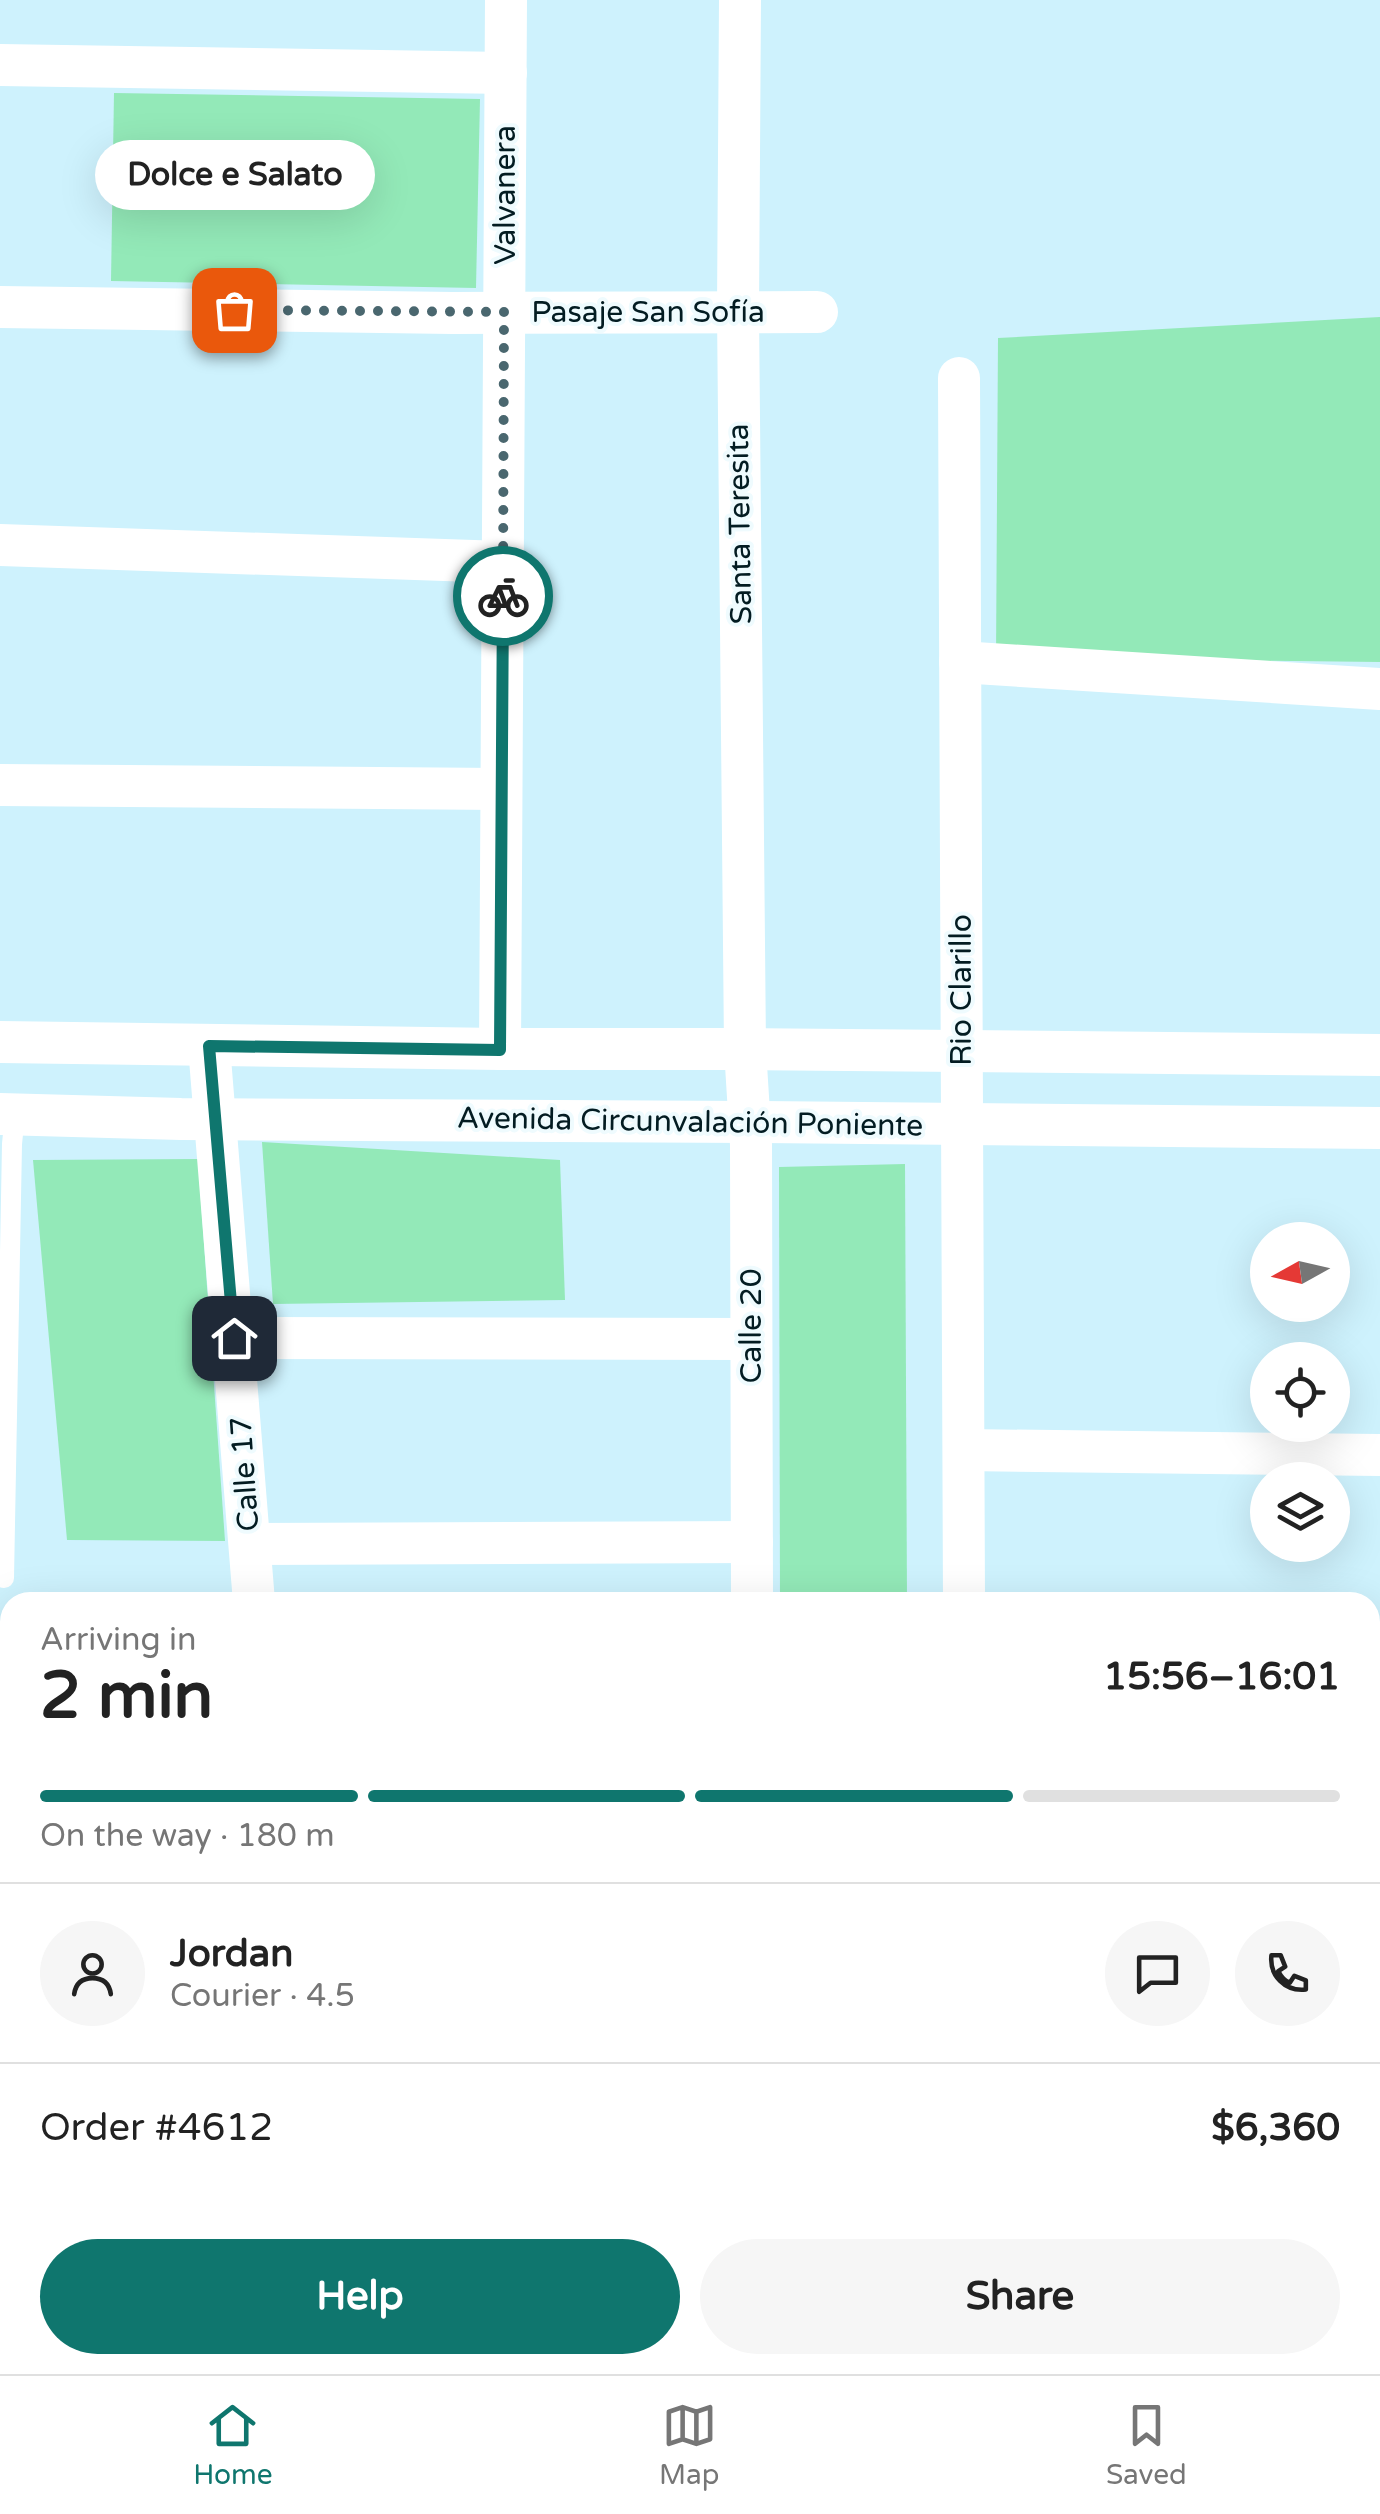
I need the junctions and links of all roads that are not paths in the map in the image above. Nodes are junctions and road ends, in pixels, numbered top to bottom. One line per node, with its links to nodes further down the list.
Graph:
1 (506, 0): 4 (street, Valvanera)
2 (740, 0): 7 (street, Santa Teresita)
3 (0, 65): 4 (street)
4 (506, 72): 6 (street, Valvanera)
5 (0, 307): 6 (street, Pasaje San Sofía)
6 (504, 312): 7 (street, Pasaje San Sofía); 11 (street, Valvanera)
7 (738, 312): 8 (street, Pasaje San Sofía); 18 (street, Santa Teresita)
8 (816, 312)
9 (960, 378): 12 (street, Rio Clarillo)
10 (0, 545): 11 (street)
11 (503, 562): 15 (street, Valvanera)
12 (960, 662): 13 (street); 20 (street, Rio Clarillo)
13 (1380, 689)
14 (0, 785): 15 (street)
15 (501, 789): 19 (street, Valvanera)
16 (0, 1042): 17 (street)
17 (209, 1046): 19 (street); 23 (street, Calle 17)
18 (745, 1049): 19 (street); 20 (street); 24 (street, Calle 20)
19 (500, 1050)
20 (962, 1052): 21 (street); 25 (street, Rio Clarillo)
21 (1380, 1054)
22 (8, 1114): 23 (street, Avenida Circunvalación Poniente); 33 (lane)
23 (216, 1119): 24 (street, Avenida Circunvalación Poniente); 27 (street, Calle 17)
24 (750, 1122): 25 (street, Avenida Circunvalación Poniente); 28 (street, Calle 20)
25 (962, 1125): 26 (street, Avenida Circunvalación Poniente); 29 (street, Rio Clarillo)
26 (1380, 1128)
27 (234, 1338): 28 (street); 32 (street, Calle 17)
28 (751, 1338): 31 (street, Calle 20)
29 (964, 1450): 30 (street); 36 (street, Rio Clarillo)
30 (1380, 1455)
31 (752, 1542): 32 (street); 35 (street, Calle 20)
32 (250, 1544): 34 (street, Calle 17)
33 (4, 1578)
34 (253, 1592)
35 (752, 1592)
36 (964, 1592)

